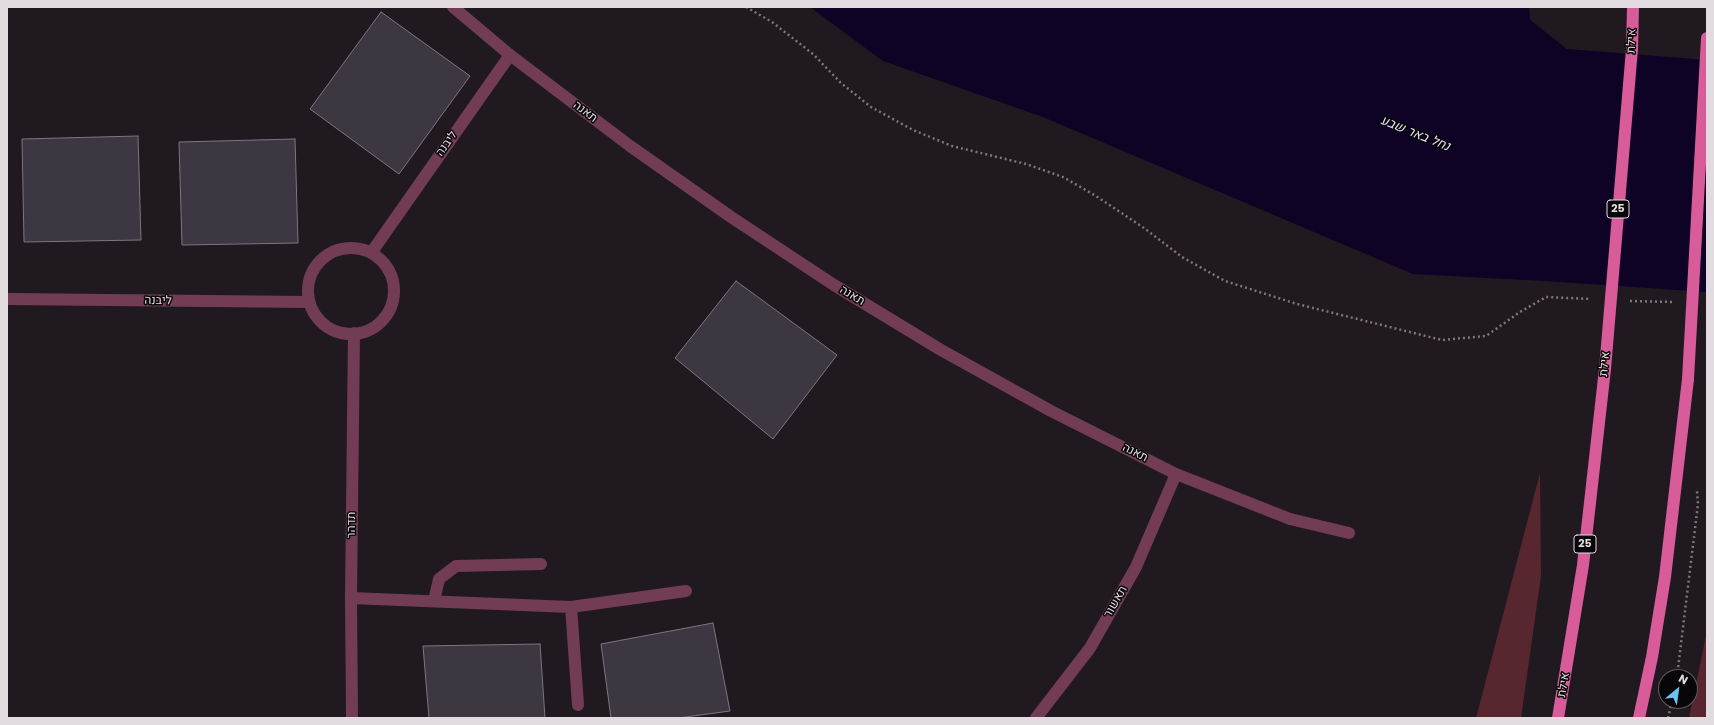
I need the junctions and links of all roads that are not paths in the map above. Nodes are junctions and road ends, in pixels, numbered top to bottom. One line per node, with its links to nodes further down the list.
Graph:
1 (453, 7): 4 (street, תאנה)
2 (1633, 7): 19 (highway, אילת / 25, bridge)
3 (1707, 38): 20 (highway, bridge)
4 (510, 55): 5 (street, ליבנה); 9 (street, תאנה)
5 (371, 253): 7 (street); 8 (street)
6 (7, 299): 7 (street, ליבנה)
7 (309, 302): 8 (street)
8 (354, 333): 13 (street, תדהר)
9 (1176, 474): 10 (street, תאנה); 18 (street, תאשור)
10 (1349, 533)
11 (541, 564): 14 (street)
12 (686, 591): 15 (street)
13 (351, 598): 14 (street); 17 (street, תדהר)
14 (434, 602): 15 (street)
15 (571, 607): 16 (street)
16 (578, 705)
17 (352, 718)
18 (1036, 718)
19 (1558, 718)
20 (1639, 718)

